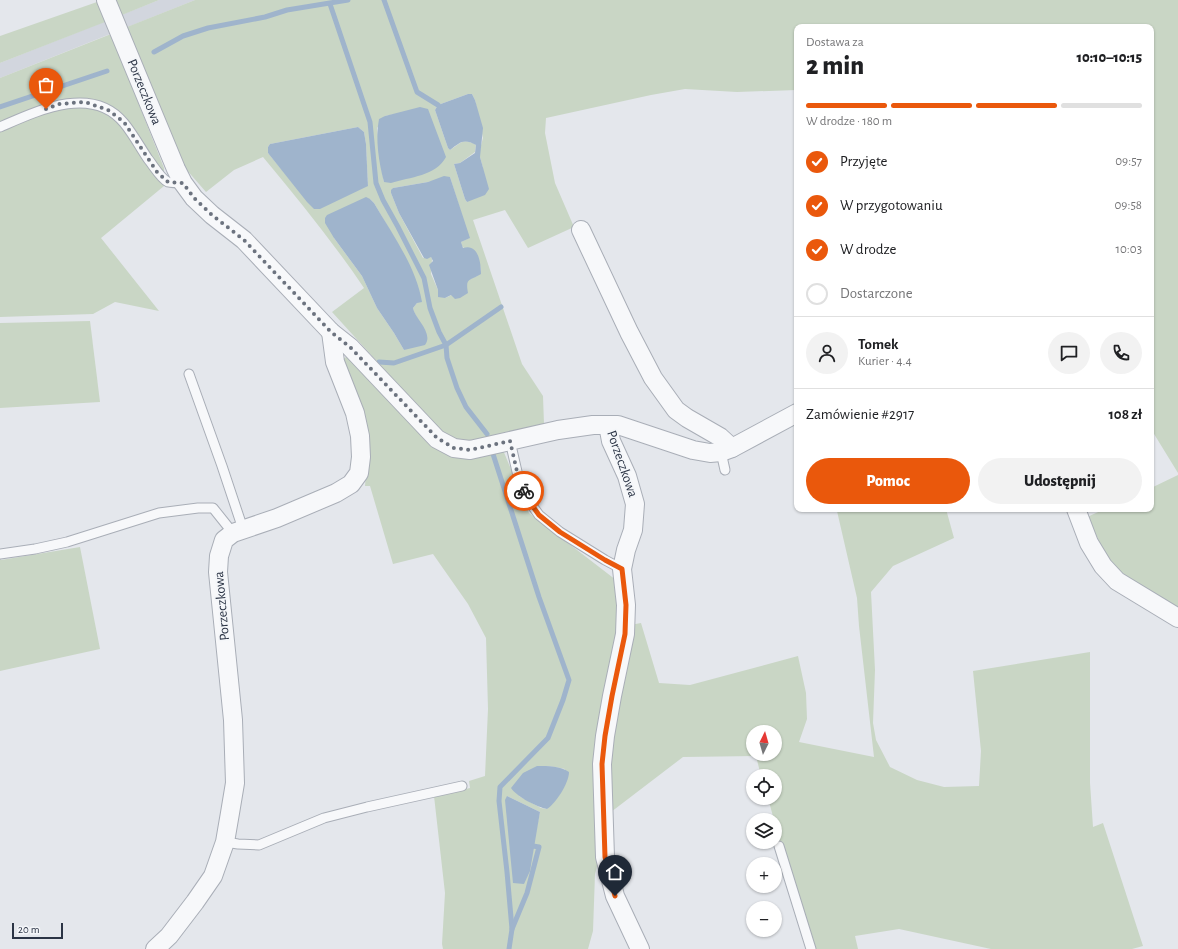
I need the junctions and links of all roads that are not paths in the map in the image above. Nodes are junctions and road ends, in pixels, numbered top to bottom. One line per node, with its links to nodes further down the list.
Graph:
1 (106, 0): 3 (street, Porzeczkowa)
2 (0, 127): 3 (lane, Porzeczkowa)
3 (183, 183): 5 (street, Porzeczkowa)
4 (581, 230): 10 (street)
5 (331, 332): 9 (street, Porzeczkowa); 13 (street)
6 (189, 374): 13 (lane)
7 (794, 415): 10 (street, Porzeczkowa)
8 (608, 425): 9 (street, Porzeczkowa); 10 (street, Porzeczkowa); 15 (street, Porzeczkowa)
9 (510, 441): 15 (lane)
10 (727, 450): 11 (lane)
11 (725, 470)
12 (1077, 512): 16 (street)
13 (238, 531): 14 (lane); 18 (street, Porzeczkowa)
14 (0, 554)
15 (622, 569): 21 (street, Porzeczkowa)
16 (1178, 618)
17 (462, 786): 18 (lane)
18 (225, 842): 20 (street, Porzeczkowa)
19 (780, 849): 22 (lane)
20 (155, 949)
21 (640, 949)
22 (812, 949)

